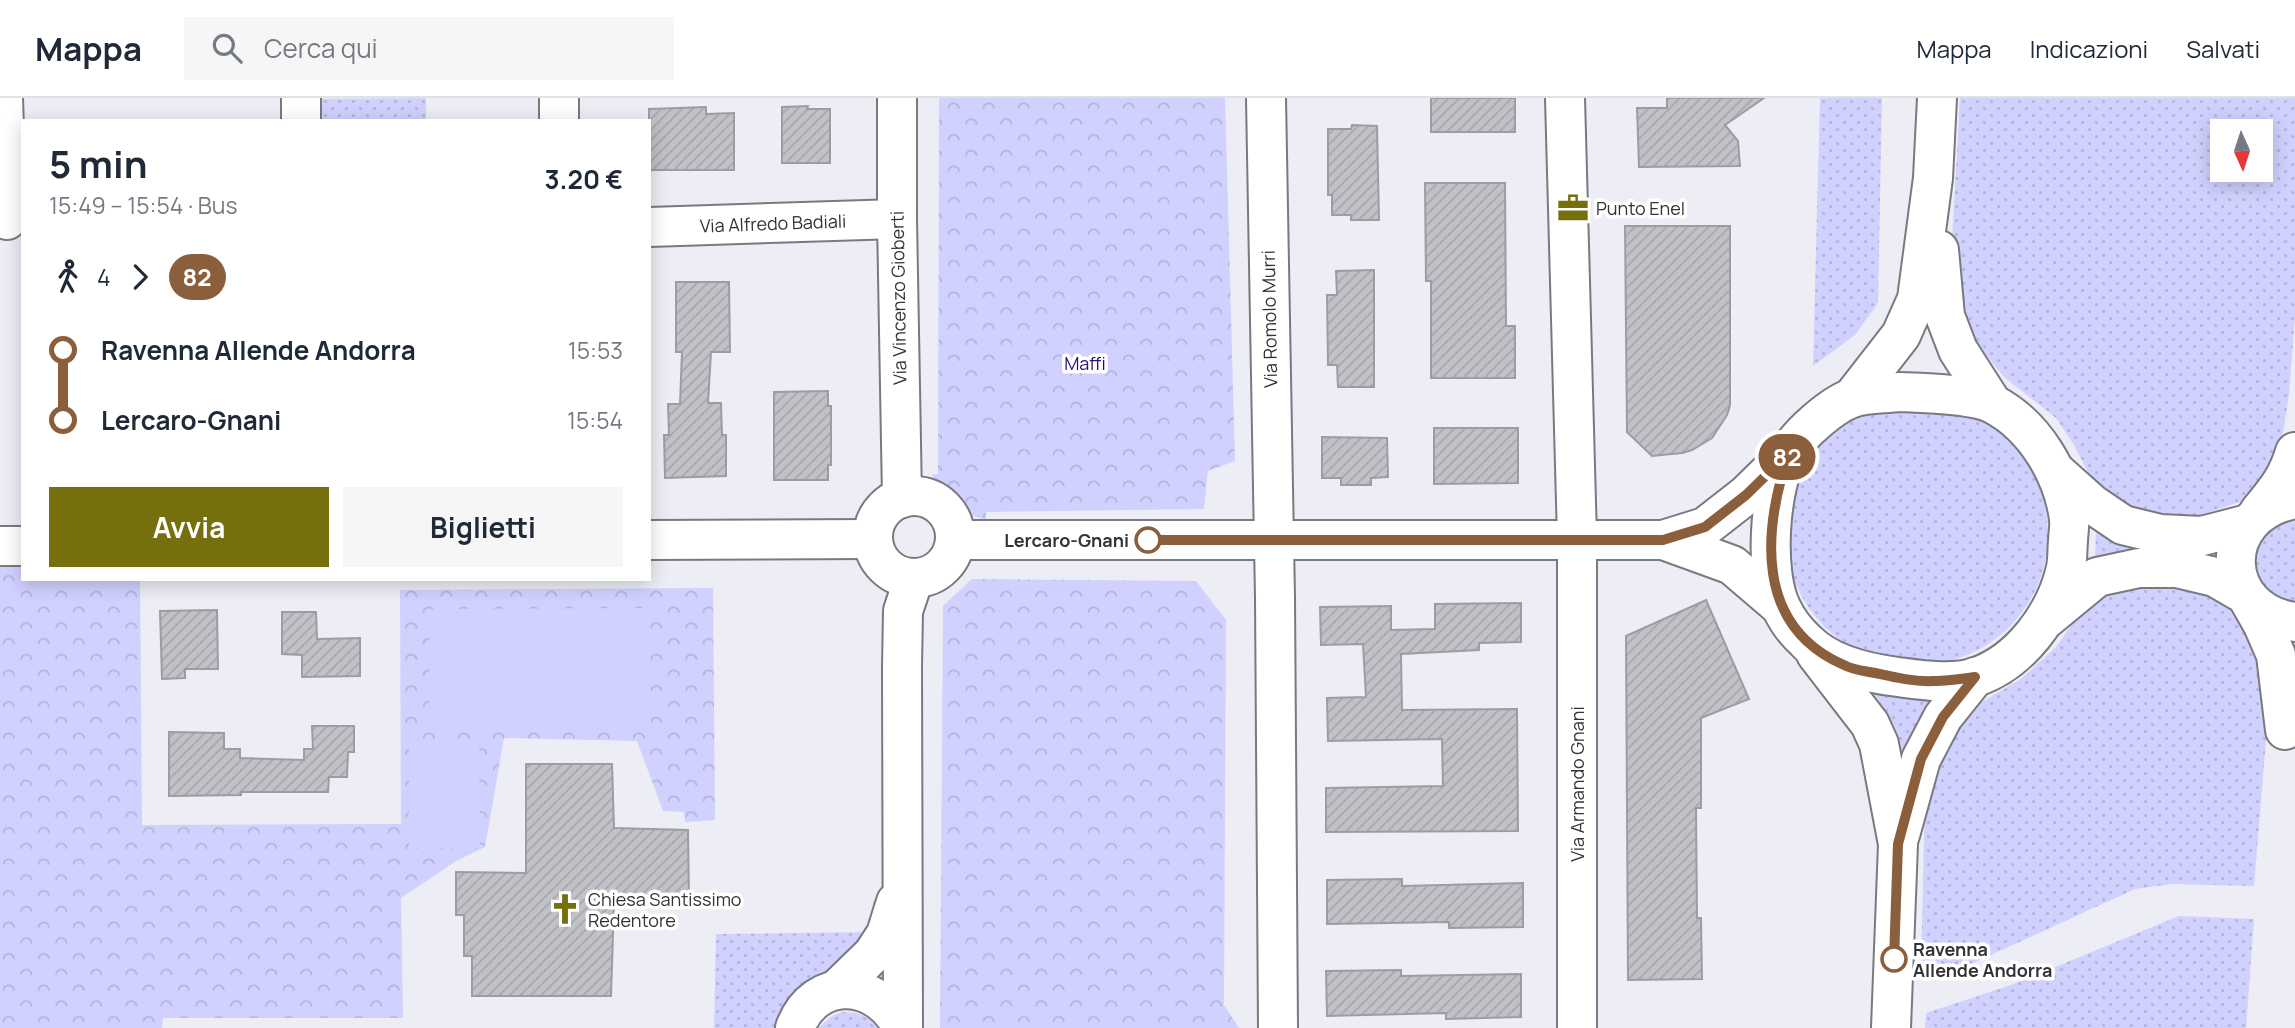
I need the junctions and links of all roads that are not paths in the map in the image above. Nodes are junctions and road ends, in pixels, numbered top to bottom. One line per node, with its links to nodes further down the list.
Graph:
1 (3, 98): 12 (street)
2 (301, 98): 8 (street)
3 (559, 98): 9 (street)
4 (897, 98): 11 (street, Via Vincenzo Gioberti)
5 (1266, 98): 27 (street, Via Romolo Murri)
6 (1564, 98): 23 (street)
7 (1937, 98): 10 (street)
8 (301, 119)
9 (559, 119)
10 (1933, 178): 14 (street); 15 (street)
11 (897, 219): 13 (street, Via Alfredo Badiali); 19 (street, Via Vincenzo Gioberti)
12 (10, 220)
13 (651, 227)
14 (1852, 398): 15 (street); 17 (street)
15 (1992, 403): 18 (street)
16 (2295, 452): 21 (street)
17 (1789, 453): 26 (street); 32 (street)
18 (2055, 471): 21 (street); 33 (street)
19 (902, 498): 22 (street); 25 (street)
20 (2295, 499): 21 (street)
21 (2253, 518): 31 (street)
22 (873, 539): 24 (street); 30 (street)
23 (1577, 539): 26 (street); 27 (street); 44 (street, Via Armando Gnani)
24 (651, 540)
25 (955, 540): 27 (street); 30 (street)
26 (1663, 540): 32 (street)
27 (1272, 541): 43 (street)
28 (0, 546): 29 (street)
29 (21, 546)
30 (914, 578): 39 (street)
31 (2246, 595): 33 (street); 34 (street); 37 (street)
32 (1780, 606): 35 (street)
33 (2046, 619): 36 (street)
34 (2295, 622)
35 (1808, 643): 36 (street); 38 (street)
36 (1975, 677): 38 (street)
37 (2295, 688)
38 (1898, 844): 45 (street)
39 (901, 887): 40 (street); 42 (street)
40 (836, 990): 41 (street); 42 (street)
41 (795, 1028)
42 (902, 1028)
43 (1278, 1028)
44 (1577, 1028)
45 (1891, 1028)

